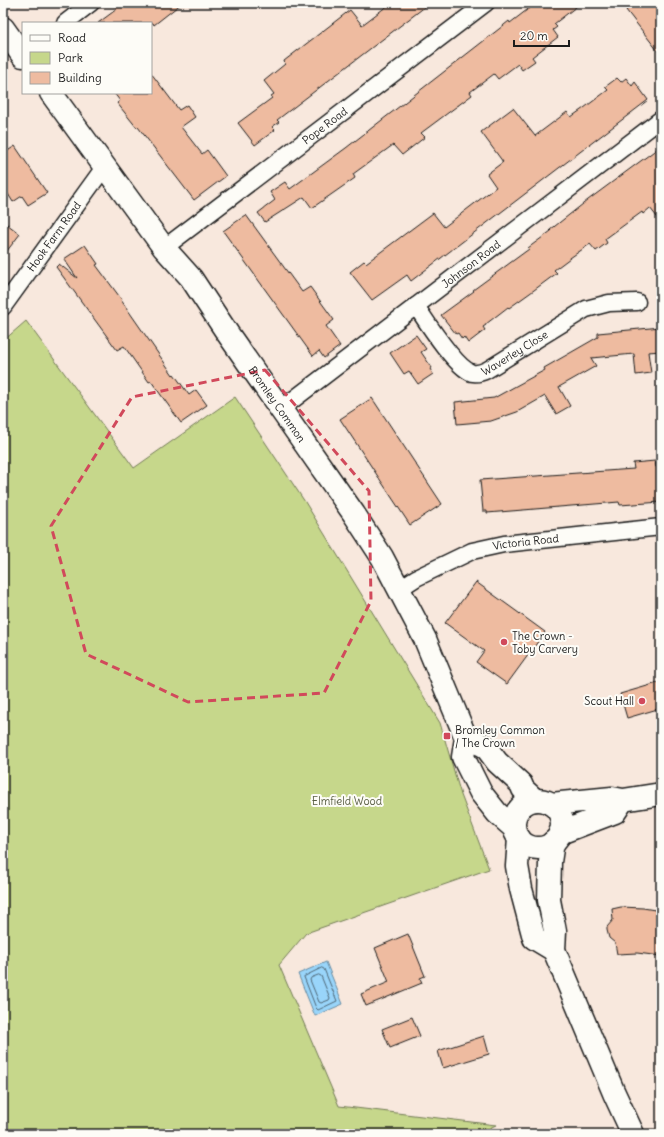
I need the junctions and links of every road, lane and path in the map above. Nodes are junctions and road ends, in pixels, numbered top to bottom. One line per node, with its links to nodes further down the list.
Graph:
1 (91, 3): 3 (street)
2 (486, 3): 9 (street, Pope Road)
3 (66, 22)
4 (3, 28): 5 (main road)
5 (22, 54)
6 (52, 94): 8 (main road, Bromley Common)
7 (661, 119): 11 (street, Johnson Road)
8 (105, 166): 9 (main road, Bromley Common); 12 (street, Hook Farm Road)
9 (164, 248): 13 (main road, Bromley Common)
10 (637, 302): 11 (street, Waverley Close)
11 (416, 306): 13 (street, Johnson Road)
12 (3, 307)
13 (281, 409): 15 (main road, Bromley Common)
14 (661, 527): 15 (street, Victoria Road)
15 (399, 589): 16 (main road, Bromley Common)
16 (466, 738): 19 (main road); 20 (main road)
17 (661, 794): 18 (main road)
18 (623, 800): 19 (main road); 21 (main road)
19 (543, 802): 20 (main road); 21 (main road)
20 (516, 833): 21 (main road); 22 (main road)
21 (556, 837): 22 (main road)
22 (554, 950): 23 (main road)
23 (633, 1134)

